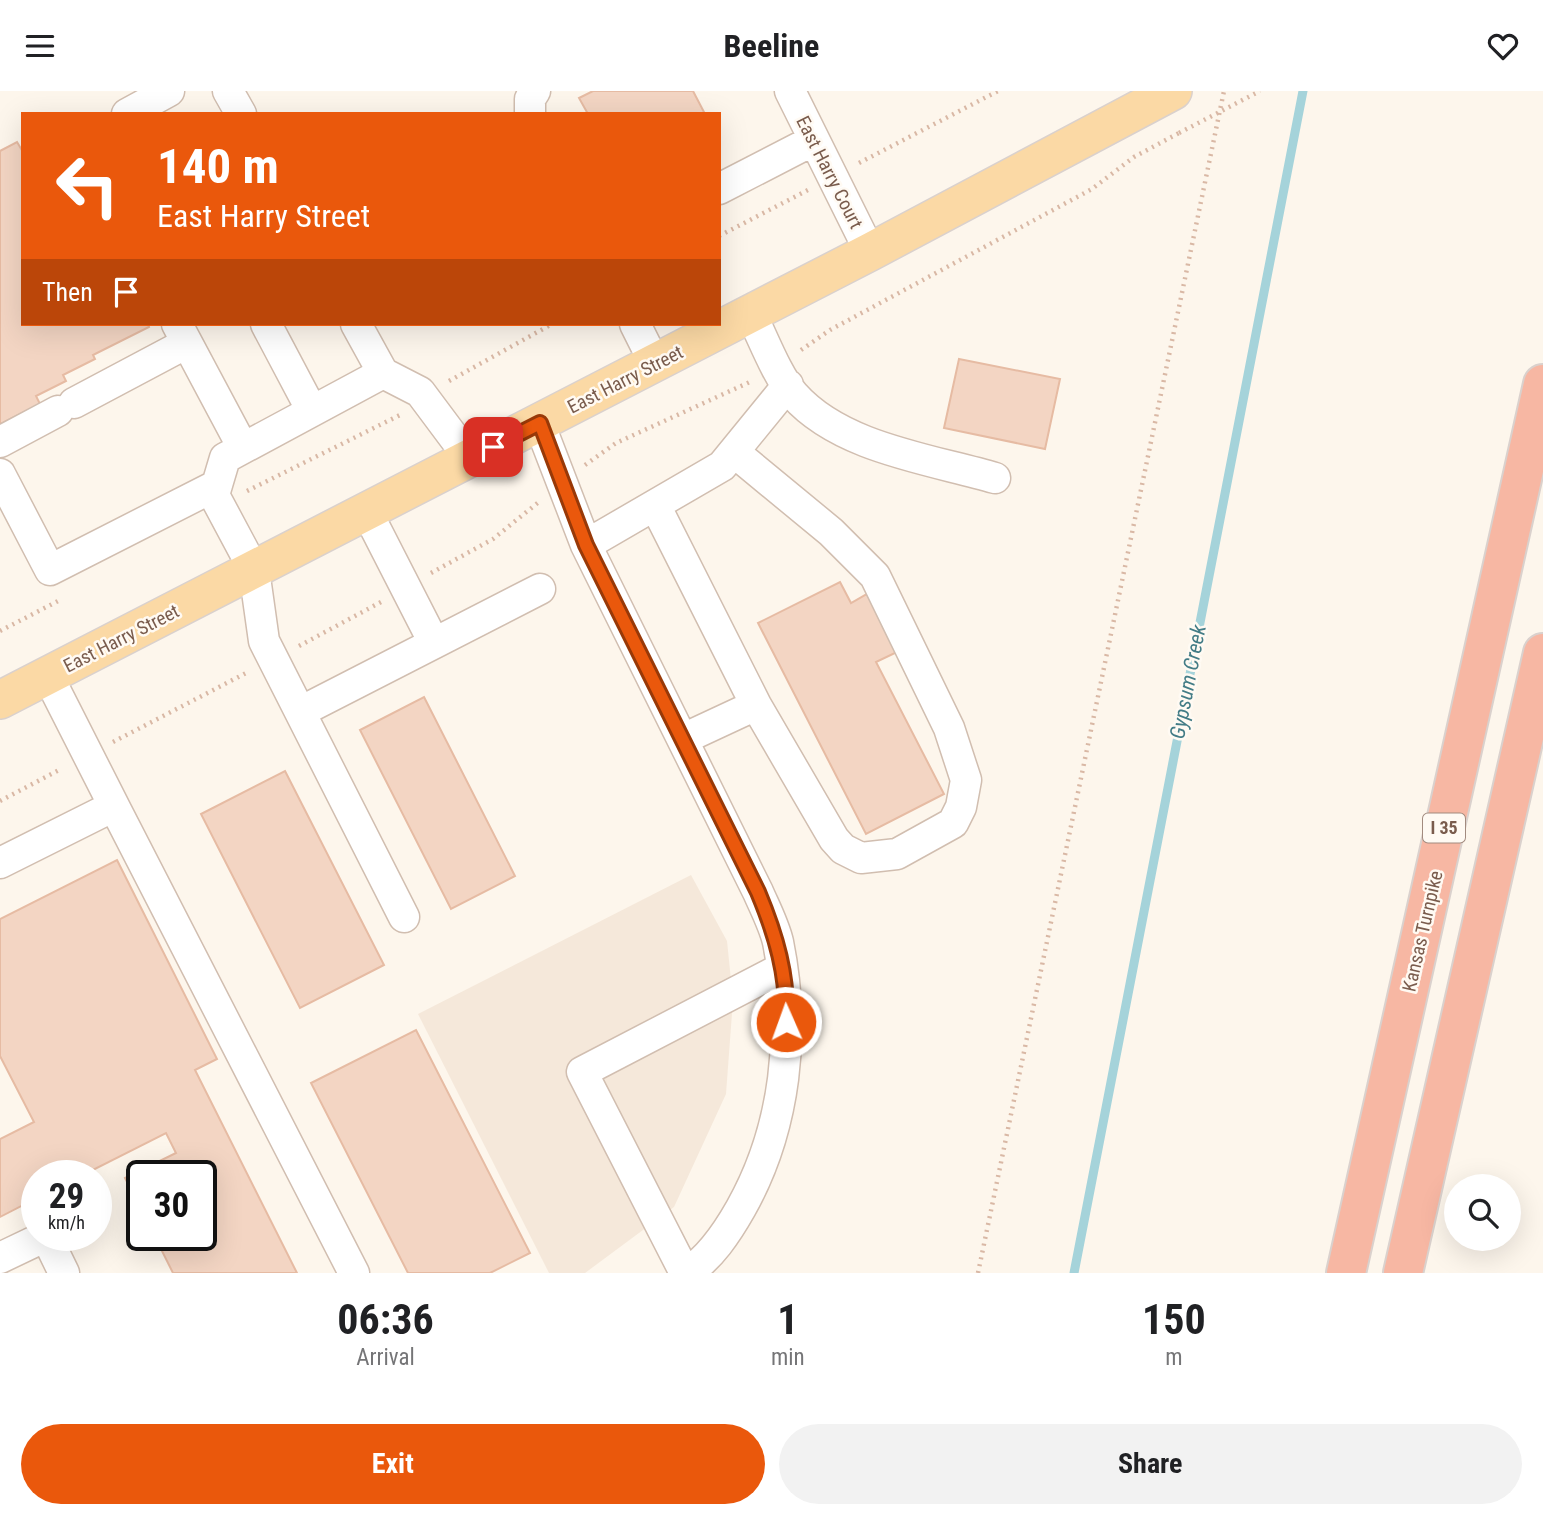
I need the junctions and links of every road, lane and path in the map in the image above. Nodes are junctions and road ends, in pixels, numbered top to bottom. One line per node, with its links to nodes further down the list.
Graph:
1 (228, 91): 7 (street)
2 (535, 91): 8 (street)
3 (790, 91): 10 (street, East Harry Court)
4 (1173, 91): 12 (main road, East Harry Street)
5 (1224, 91): 55 (path)
6 (1260, 91): 9 (path, bridge)
7 (240, 112)
8 (530, 112)
9 (1179, 134)
10 (814, 140): 11 (street); 12 (street, East Harry Court)
11 (721, 188)
12 (870, 253): 13 (main road, East Harry Street)
13 (751, 314): 19 (main road, East Harry Street); 21 (street)
14 (267, 326): 24 (street)
15 (357, 326): 20 (street)
16 (548, 326): 23 (path)
17 (636, 326): 19 (street)
18 (182, 333): 26 (street); 27 (street)
19 (655, 364): 25 (main road, East Harry Street)
20 (383, 373): 23 (street); 24 (street)
21 (788, 384): 28 (street); 31 (street)
22 (1543, 384): 56 (highway, Kansas Turnpike / I 35)
23 (425, 398): 29 (street); 32 (path)
24 (312, 411): 27 (street)
25 (540, 423): 29 (main road, East Harry Street); 35 (street)
26 (0, 442)
27 (243, 448): 32 (street)
28 (734, 452): 33 (street); 44 (street)
29 (470, 459): 34 (main road, East Harry Street)
30 (0, 474): 32 (street)
31 (995, 478)
32 (218, 494): 36 (street)
33 (656, 507): 35 (street); 44 (street)
34 (367, 512): 36 (main road, East Harry Street); 40 (street)
35 (586, 545): 46 (street)
36 (254, 570): 42 (main road, East Harry Street); 45 (street)
37 (540, 589): 40 (street)
38 (73, 594): 39 (path)
39 (0, 631)
40 (434, 643): 45 (street)
41 (1543, 653): 57 (highway)
42 (48, 676): 43 (main road, East Harry Street); 47 (street)
43 (0, 701)
44 (756, 705): 46 (street)
45 (300, 712): 49 (street)
46 (683, 739): 50 (street)
47 (114, 806): 48 (street); 53 (street)
48 (0, 863)
49 (404, 918)
50 (782, 968): 54 (street); 54 (street)
51 (0, 1258): 52 (street)
52 (64, 1273)
53 (354, 1273)
54 (686, 1273)
55 (978, 1273)
56 (1346, 1273)
57 (1403, 1273)

